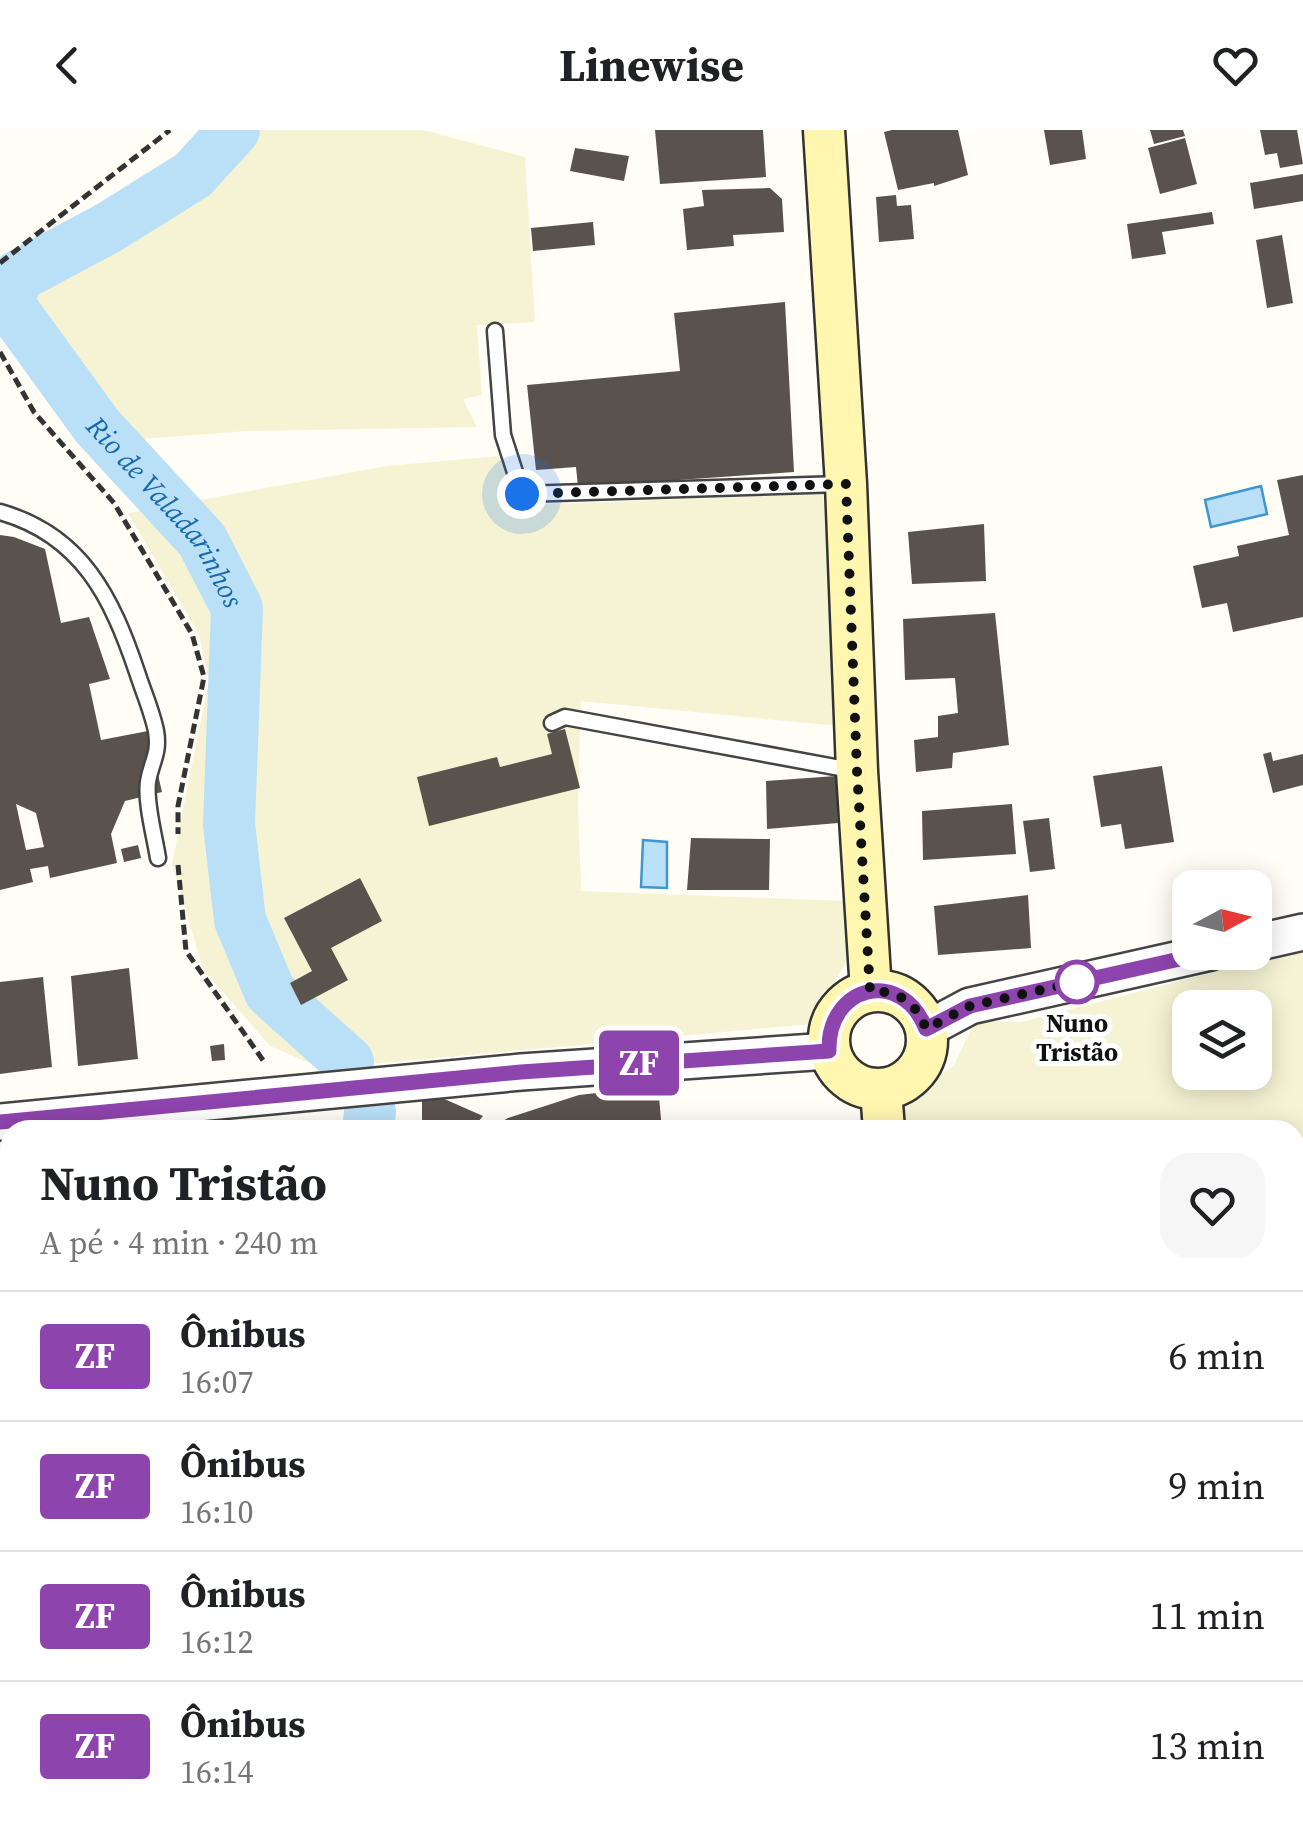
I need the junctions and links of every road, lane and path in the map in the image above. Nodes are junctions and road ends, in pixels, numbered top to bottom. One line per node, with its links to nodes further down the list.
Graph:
1 (170, 130): 3 (path)
2 (824, 130): 5 (main road)
3 (0, 263)
4 (495, 331): 5 (lane)
5 (846, 484): 8 (main road)
6 (0, 512): 9 (lane)
7 (552, 722): 8 (lane)
8 (857, 771): 13 (main road)
9 (158, 858)
10 (1303, 932): 11 (street)
11 (1272, 939)
12 (1172, 961): 14 (street)
13 (870, 991): 14 (main road); 15 (main road)
14 (926, 1029): 16 (main road)
15 (829, 1051): 16 (main road); 17 (street)
16 (881, 1090): 18 (main road)
17 (21, 1120)
18 (883, 1120)

